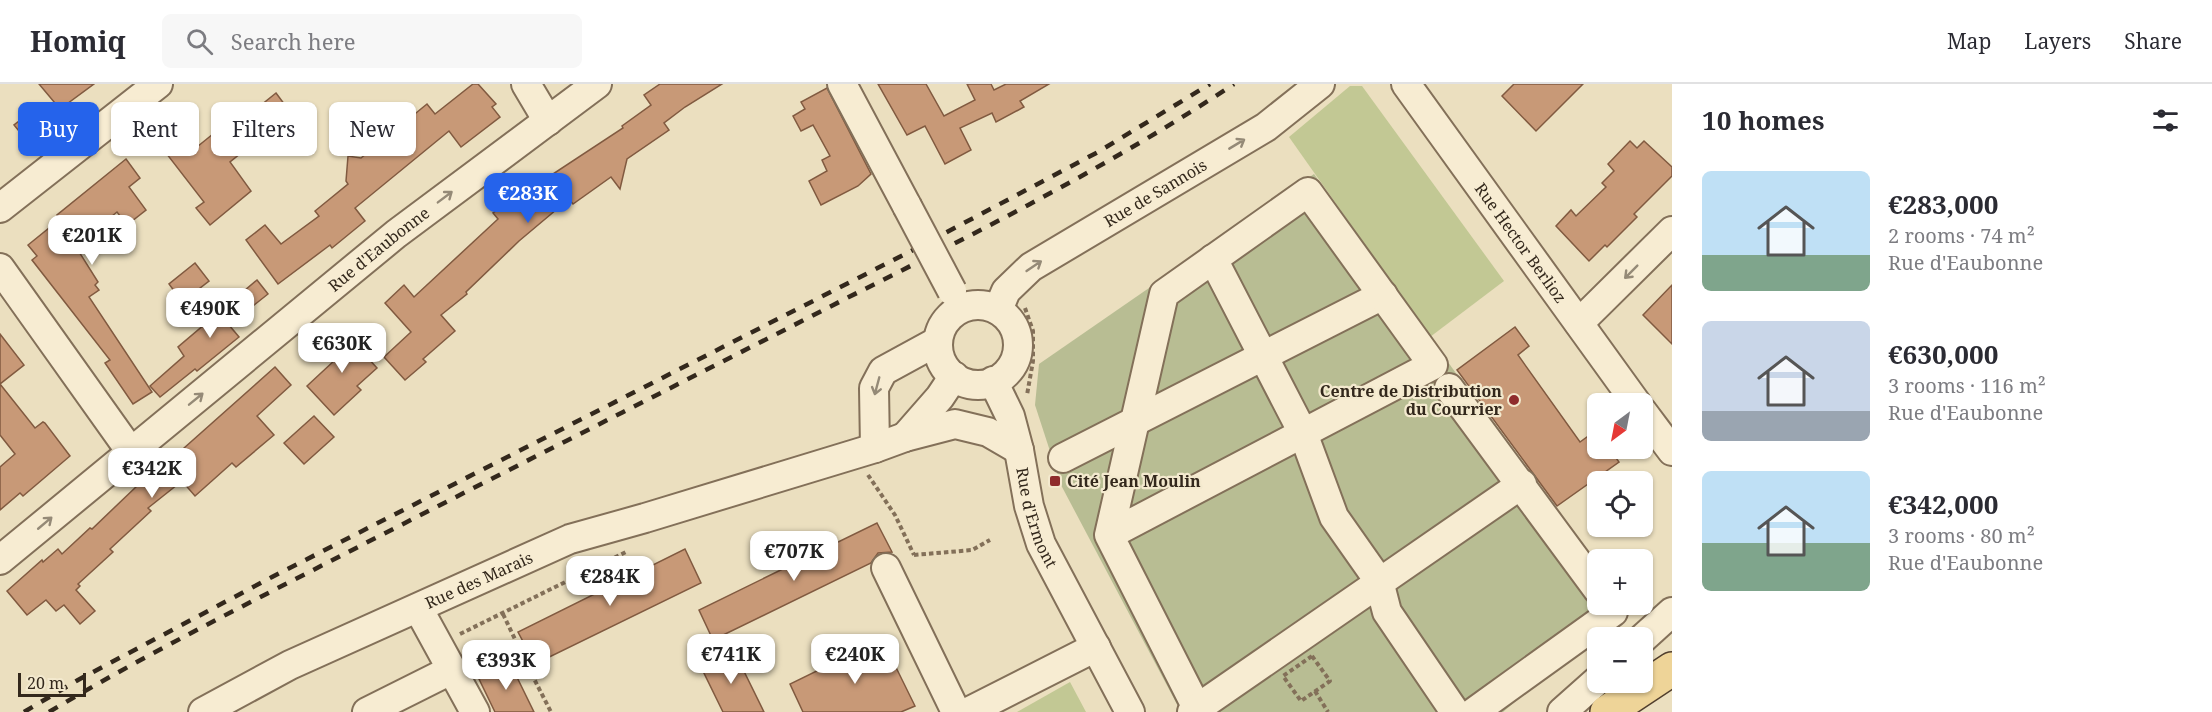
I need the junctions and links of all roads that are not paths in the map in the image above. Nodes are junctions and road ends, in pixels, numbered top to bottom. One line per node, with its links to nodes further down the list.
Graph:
1 (158, 84): 8 (street)
2 (526, 84): 7 (street)
3 (597, 84): 7 (street, Rue d'Eaubonne)
4 (842, 84): 13 (street, bridge)
5 (1320, 84): 14 (street, Rue de Sannois, one-way to 5)
6 (1406, 84): 15 (street, Rue Hector Berlioz)
7 (548, 121): 30 (street, Rue d'Eaubonne, one-way to 7)
8 (0, 208)
9 (1672, 231): 15 (street, one-way to 15)
10 (1213, 260): 12 (street); 17 (street); 22 (street)
11 (0, 268): 30 (street)
12 (1383, 295): 17 (street); 25 (street)
13 (956, 299): 14 (street); 16 (street)
14 (1002, 300): 19 (street)
15 (1579, 323): 21 (street, Rue Hector Berlioz)
16 (938, 341): 18 (street); 28 (street, one-way to 28)
17 (1263, 356): 22 (street); 25 (street)
18 (954, 376): 19 (street); 26 (street, Rue des Marais)
19 (992, 382): 23 (street); 27 (street, Rue d'Ermont)
20 (1449, 388): 32 (street)
21 (1629, 393)
22 (1135, 421): 31 (street); 33 (street)
23 (955, 424): 26 (street, Rue des Marais); 27 (street, Rue des Marais)
24 (1653, 426): 29 (street)
25 (1303, 433): 33 (street); 37 (street)
26 (905, 437): 28 (street, Rue des Marais)
27 (1019, 450): 42 (street, Rue d'Ermont)
28 (864, 451): 38 (street, Rue des Marais)
29 (1672, 451)
30 (131, 452): 34 (street, Rue d'Eaubonne, one-way to 30)
31 (1063, 458)
32 (1522, 484): 36 (street); 37 (street)
33 (1109, 535): 46 (street)
34 (0, 560)
35 (886, 568): 50 (street)
36 (1587, 575)
37 (1379, 581): 46 (street); 53 (street)
38 (418, 608): 43 (street); 47 (street, Rue des Marais)
39 (1672, 612): 41 (street)
40 (1609, 615): 54 (street)
41 (1653, 629)
42 (1096, 648): 51 (street); 52 (street, Rue d'Ermont)
43 (452, 669): 48 (street); 49 (street)
44 (1672, 669): 56 (main road)
45 (1587, 690): 55 (street)
46 (1196, 711)
47 (203, 712)
48 (368, 712)
49 (475, 712)
50 (956, 712)
51 (968, 712)
52 (1130, 712)
53 (1455, 712)
54 (1474, 712)
55 (1562, 712)
56 (1607, 712)

